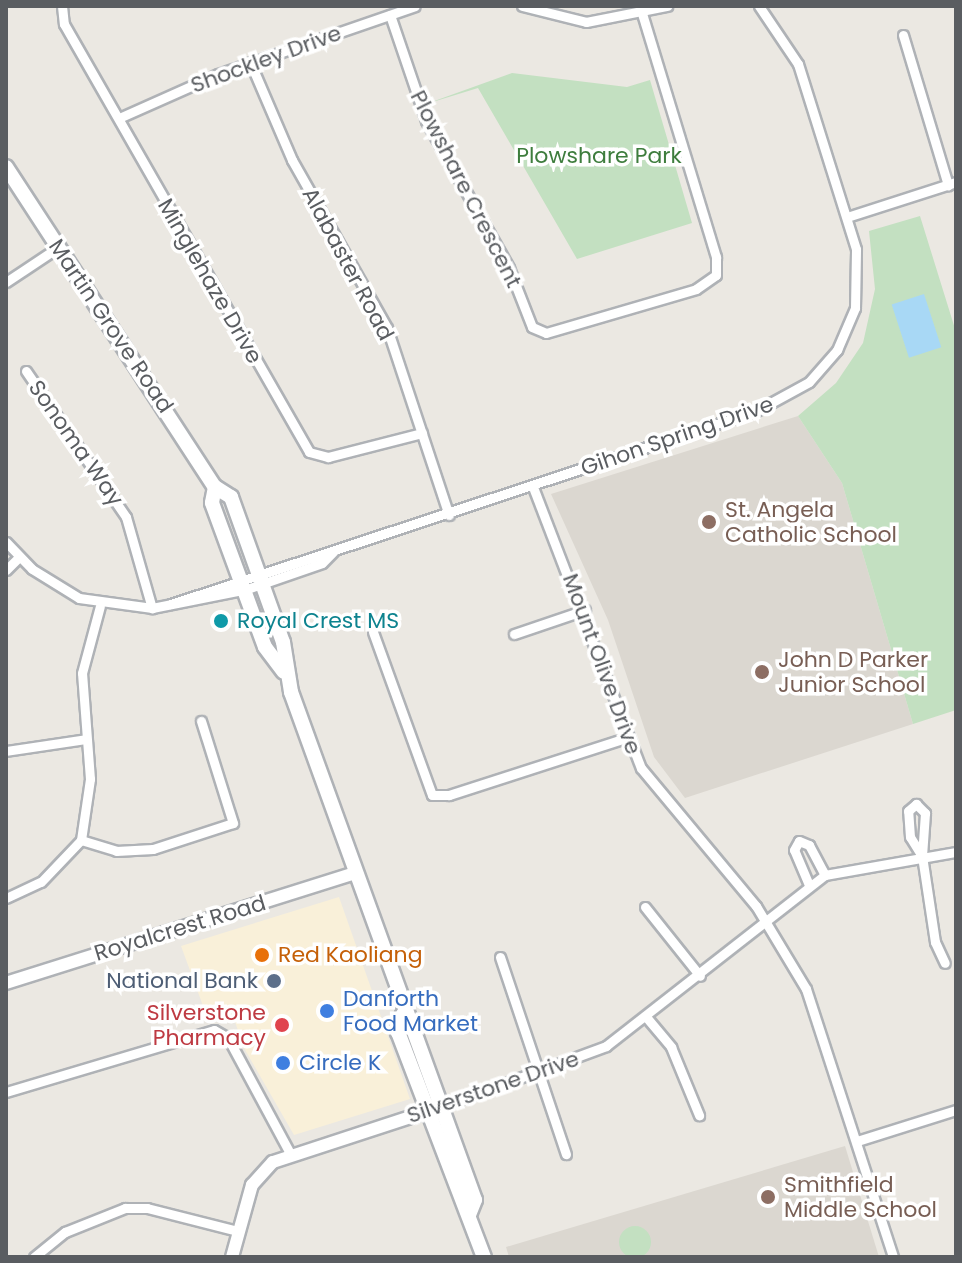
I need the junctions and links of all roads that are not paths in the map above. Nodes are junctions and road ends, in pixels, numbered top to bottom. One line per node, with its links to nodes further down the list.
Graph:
1 (62, 6): 11 (street, Minglehaze Drive)
2 (415, 6): 8 (street, Shockley Drive)
3 (522, 6): 6 (street)
4 (667, 6): 7 (street)
5 (759, 6): 14 (street, Gihon Spring Drive)
6 (546, 10): 7 (street)
7 (642, 14): 8 (street, Plowshare Crescent)
8 (390, 15): 10 (street, Shockley Drive)
9 (903, 35): 13 (street)
10 (250, 62): 11 (street, Shockley Drive); 18 (street, Alabaster Road)
11 (119, 118): 18 (street, Minglehaze Drive)
12 (6, 167): 15 (main road, Martin Grove Road)
13 (952, 184): 14 (street)
14 (847, 217): 20 (street, Gihon Spring Drive)
15 (57, 248): 16 (street); 19 (main road, Martin Grove Road)
16 (6, 282)
17 (26, 371): 28 (street, Sonoma Way)
18 (422, 433): 21 (street, Alabaster Road)
19 (215, 487): 25 (main road, Martin Grove Road); 26 (main road, Martin Grove Road)
20 (533, 487): 21 (street, Gihon Spring Drive); 29 (street, Mount Olive Drive)
21 (449, 515): 25 (street, Gihon Spring Drive)
22 (6, 542): 23 (street)
23 (18, 558): 24 (street); 27 (street)
24 (6, 570)
25 (262, 577): 26 (street, Gihon Spring Drive); 32 (main road, Martin Grove Road)
26 (245, 583): 28 (street, Gihon Spring Drive); 32 (main road, Martin Grove Road)
27 (100, 606): 28 (street, Gihon Spring Drive); 35 (street)
28 (152, 608)
29 (585, 610): 31 (street); 34 (street, Mount Olive Drive)
30 (373, 632): 34 (street)
31 (514, 634)
32 (285, 672): 40 (main road, Martin Grove Road)
33 (201, 721): 37 (street)
34 (626, 738): 45 (street, Mount Olive Drive)
35 (86, 739): 36 (street); 37 (street)
36 (6, 751)
37 (81, 840): 43 (street)
38 (956, 852): 39 (street, Silverstone Drive)
39 (922, 856): 39 (street); 41 (street, Silverstone Drive); 47 (street)
40 (354, 873): 49 (street, Royalcrest Road); 50 (main road, Martin Grove Road)
41 (825, 875): 42 (street, Silverstone Drive); 42 (street)
42 (809, 885): 45 (street, Silverstone Drive)
43 (6, 898)
44 (645, 907): 48 (street)
45 (764, 921): 48 (street, Silverstone Drive); 58 (street, Mount Olive Drive)
46 (500, 957): 52 (street)
47 (945, 963)
48 (700, 976): 51 (street, Silverstone Drive)
49 (6, 983)
50 (403, 1014): 54 (main road, Martin Grove Road); 56 (main road, Martin Grove Road)
51 (647, 1018): 52 (street, Silverstone Drive); 57 (street)
52 (540, 1075): 54 (street, Silverstone Drive); 60 (street)
53 (6, 1092): 59 (street)
54 (443, 1106): 56 (street, Silverstone Drive); 61 (main road, Martin Grove Road)
55 (956, 1110): 58 (street)
56 (426, 1111): 59 (street, Silverstone Drive); 61 (main road, Martin Grove Road)
57 (699, 1115)
58 (857, 1141): 66 (street, Mount Olive Drive)
59 (290, 1153): 62 (street, Silverstone Drive)
60 (566, 1154)
61 (469, 1215): 65 (main road, Martin Grove Road)
62 (238, 1231): 63 (street); 64 (street, Silverstone Drive)
63 (34, 1257)
64 (232, 1257)
65 (484, 1257)
66 (893, 1257)

